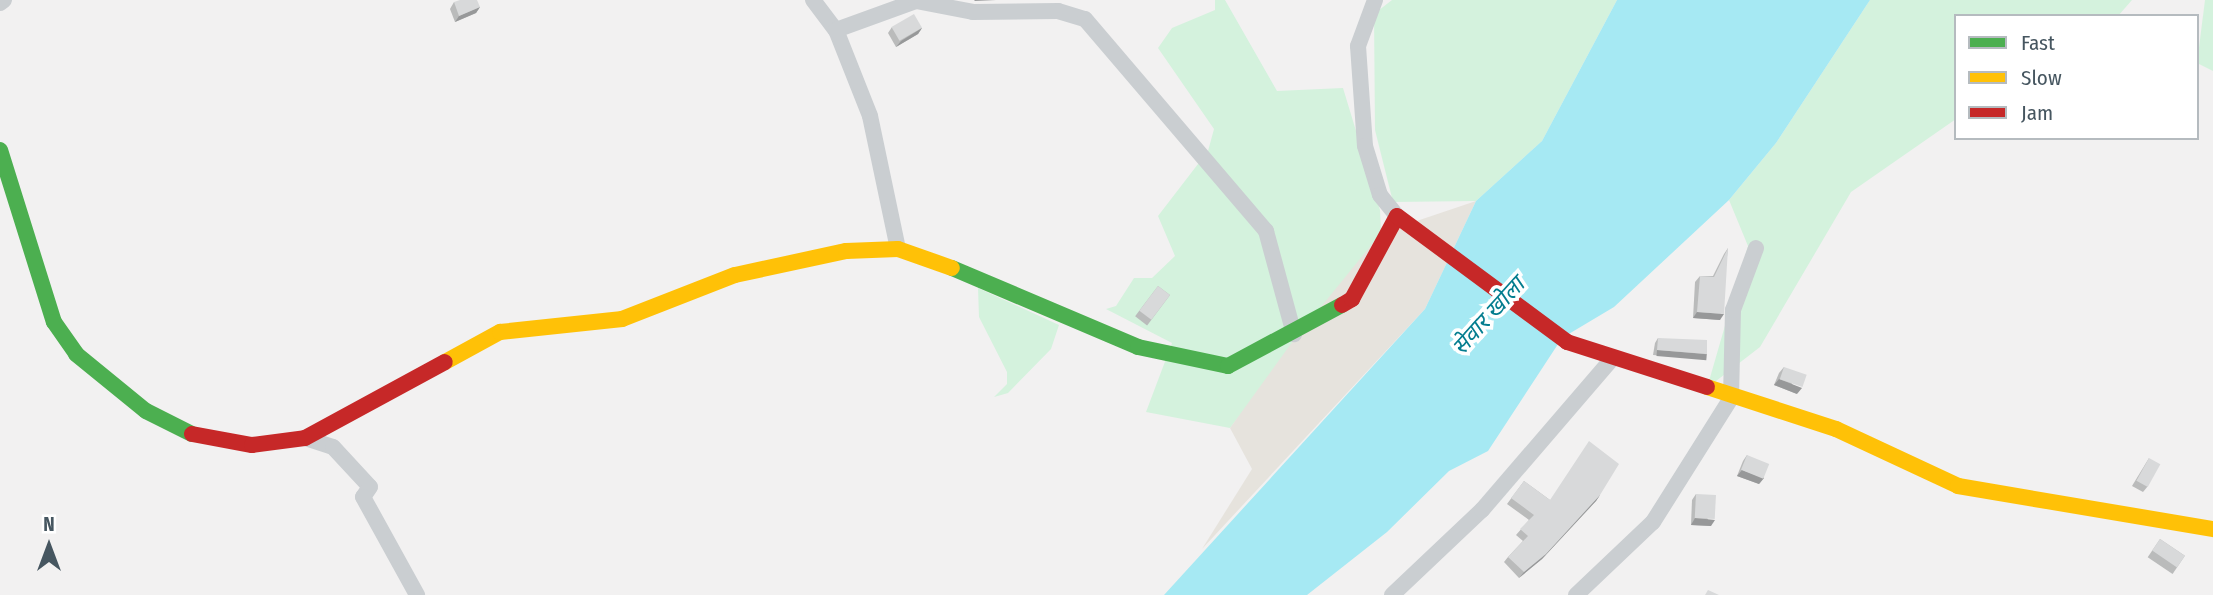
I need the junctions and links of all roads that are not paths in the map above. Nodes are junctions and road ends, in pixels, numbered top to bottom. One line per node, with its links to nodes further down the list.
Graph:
1 (813, 0): 3 (street)
2 (1375, 0): 5 (street)
3 (836, 30): 7 (street); 8 (street)
4 (0, 150): 11 (street)
5 (1397, 216): 8 (street); 9 (street)
6 (1756, 248): 10 (street)
7 (898, 249): 8 (street); 11 (street)
8 (1294, 334)
9 (1612, 359): 10 (street); 14 (street)
10 (1731, 398): 12 (street); 15 (street)
11 (305, 438): 13 (street)
12 (2213, 529)
13 (417, 595)
14 (1392, 595)
15 (1576, 595)

